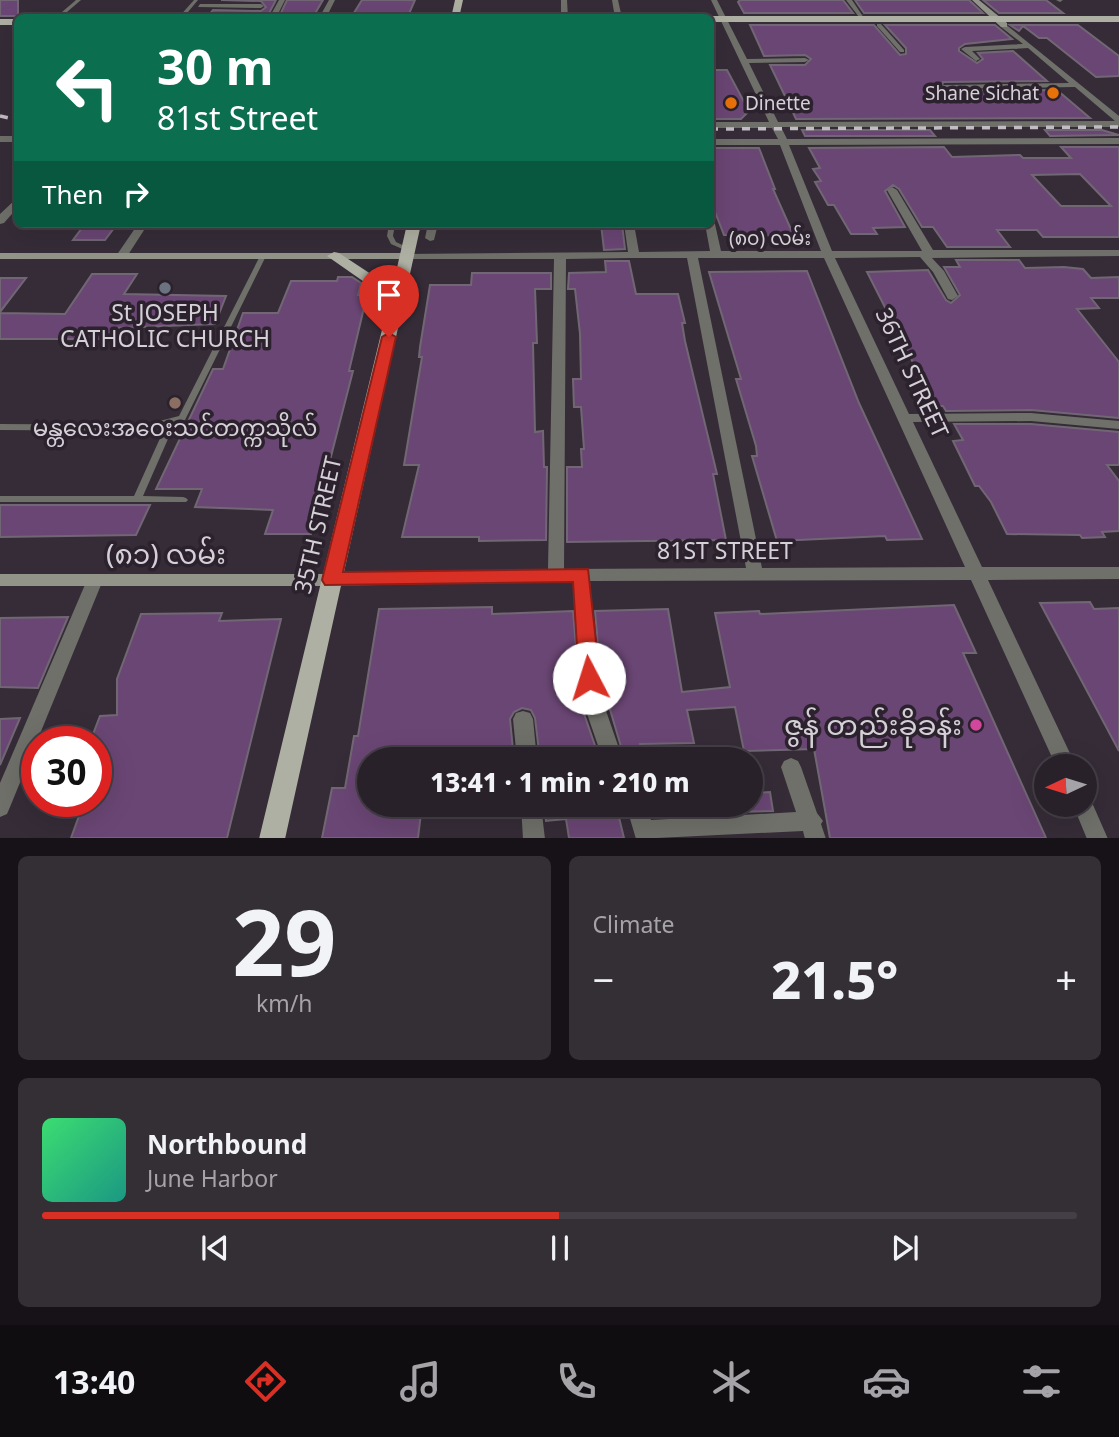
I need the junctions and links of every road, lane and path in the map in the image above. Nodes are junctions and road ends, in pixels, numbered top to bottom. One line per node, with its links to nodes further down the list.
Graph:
1 (79, 0): 7 (lane)
2 (714, 0): 12 (street, 36TH STREET)
3 (849, 0): 11 (street)
4 (975, 0): 13 (main road)
5 (201, 2): 6 (street); 8 (lane)
6 (261, 6)
7 (62, 14)
8 (185, 14)
9 (1119, 19): 13 (main road)
10 (714, 20): 12 (main road)
11 (863, 20): 12 (main road); 13 (main road)
12 (724, 22): 14 (main road); 15 (main road); 21 (street, 36TH STREET)
13 (1001, 23): 15 (main road); 16 (main road); 17 (street)
14 (714, 24)
15 (879, 25): 18 (lane)
16 (1119, 25)
17 (1028, 46): 19 (street); 22 (street)
18 (902, 51)
19 (976, 59)
20 (805, 60): 21 (street)
21 (744, 61): 26 (street, 36TH STREET)
22 (1076, 85): 23 (street); 24 (street)
23 (946, 87)
24 (1119, 122): 26 (street)
25 (714, 125): 26 (street)
26 (774, 125): 27 (street, 36TH STREET)
27 (783, 141): 28 (street); 29 (street); 51 (street, 36TH STREET)
28 (1119, 141)
29 (714, 142)
30 (892, 191): 44 (street)
31 (14, 205): 32 (street)
32 (0, 221)
33 (140, 228): 46 (street)
34 (391, 228): 40 (lane)
35 (413, 228): 40 (main road, 35TH STREET)
36 (432, 228): 39 (street)
37 (630, 228): 50 (street)
38 (711, 228): 43 (street)
39 (430, 238)
40 (409, 250): 48 (main road, (၈၀) လမ်း); 49 (street, (၈၀) လမ်း); 53 (main road, 35TH STREET)
41 (1119, 253): 44 (street, (၈၀) လမ်း)
42 (692, 255): 43 (street, (၈၀) လမ်း); 50 (street, (၈၀) လမ်း); 61 (street)
43 (716, 255): 51 (street, (၈၀) လမ်း)
44 (927, 255): 51 (street, (၈၀) လမ်း); 52 (street)
45 (0, 256): 46 (main road, (၈၀) လမ်း)
46 (122, 256): 47 (main road, (၈၀) လမ်း)
47 (263, 256): 48 (main road, (၈၀) လမ်း); 55 (lane)
48 (334, 256): 53 (main road)
49 (560, 256): 50 (street, (၈၀) လမ်း); 65 (street)
50 (634, 256)
51 (829, 256): 54 (street, 36TH STREET)
52 (952, 296)
53 (395, 310): 68 (main road, 35TH STREET)
54 (904, 418): 56 (street); 62 (street, 36TH STREET)
55 (171, 423): 57 (lane); 59 (lane)
56 (1119, 425)
57 (0, 427)
58 (0, 499): 59 (lane)
59 (137, 499): 60 (lane)
60 (183, 500)
61 (755, 573): 62 (street, 81ST STREET); 64 (street, 81ST STREET)
62 (978, 573): 63 (street, 81ST STREET); 72 (street, 36TH STREET)
63 (1119, 573)
64 (582, 574): 65 (street, 81ST STREET); 71 (street)
65 (556, 575): 68 (street, 81ST STREET)
66 (0, 580): 67 (main road, (၈၁) လမ်း)
67 (95, 580): 68 (main road, (၈၁) လမ်း); 74 (street)
68 (332, 580): 80 (main road, 35TH STREET)
69 (523, 719): 70 (street)
70 (526, 747)
71 (608, 747)
72 (1061, 754)
73 (791, 767): 78 (street)
74 (0, 807)
75 (532, 817): 81 (street)
76 (640, 817): 79 (street)
77 (1088, 817): 82 (street)
78 (814, 830): 79 (street)
79 (645, 834)
80 (272, 838)
81 (534, 838)
82 (1098, 838)

